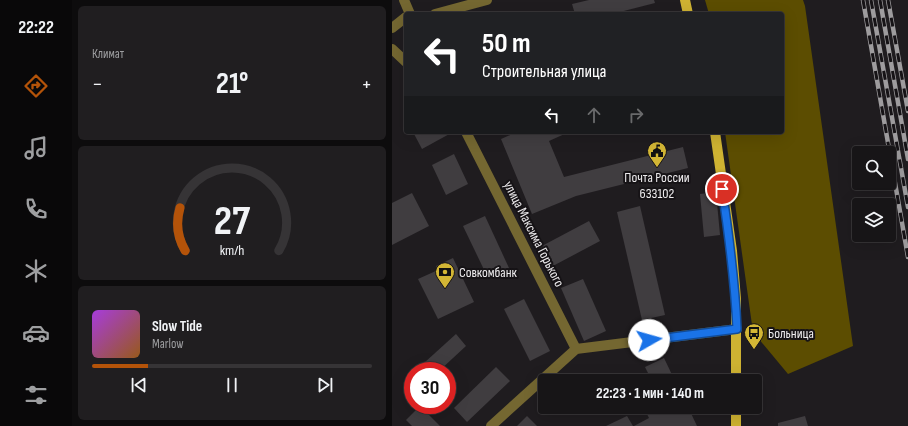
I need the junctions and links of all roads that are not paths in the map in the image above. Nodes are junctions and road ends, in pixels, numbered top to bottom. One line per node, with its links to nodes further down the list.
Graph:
1 (404, 0): 4 (street)
2 (487, 0): 5 (street)
3 (685, 0): 6 (main road)
4 (409, 12)
5 (442, 12)
6 (688, 12)
7 (404, 19): 8 (street)
8 (392, 28)
9 (392, 49): 10 (street)
10 (404, 60)
11 (467, 134): 14 (street, улица Максима Горького)
12 (715, 134): 13 (main road)
13 (737, 329): 14 (street); 15 (main road)
14 (576, 350): 17 (street)
15 (736, 374)
16 (736, 414): 18 (main road)
17 (491, 426)
18 (736, 426)

